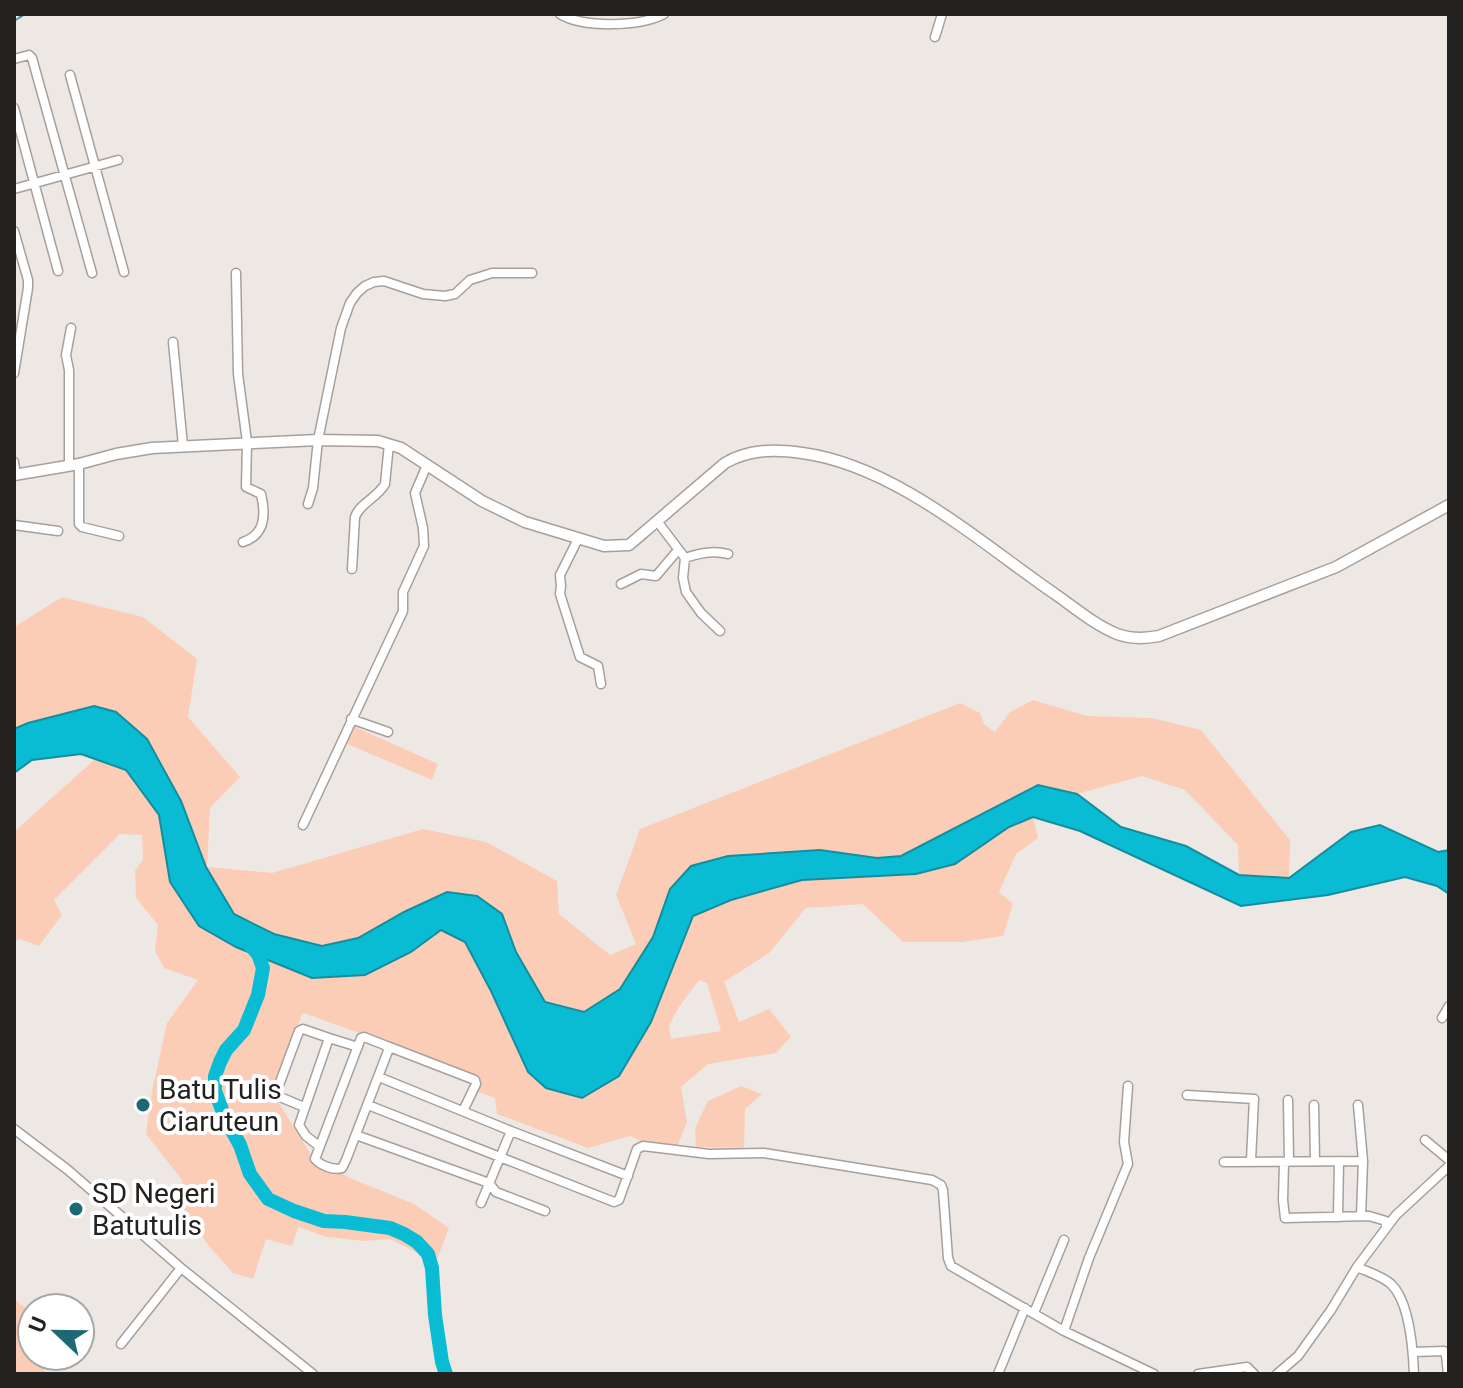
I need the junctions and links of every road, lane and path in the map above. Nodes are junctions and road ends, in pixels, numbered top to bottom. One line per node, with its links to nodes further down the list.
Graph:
1 (560, 14): 5 (street)
2 (632, 14): 6 (street)
3 (664, 14): 6 (street)
4 (942, 14): 7 (street)
5 (590, 18): 6 (street)
6 (625, 24)
7 (935, 37)
8 (14, 59): 13 (street)
9 (70, 75): 12 (street)
10 (14, 108): 14 (street)
11 (118, 160): 12 (street)
12 (95, 167): 13 (street); 18 (street)
13 (64, 175): 14 (street); 19 (street)
14 (35, 183): 15 (street); 17 (street)
15 (14, 189)
16 (14, 231): 24 (street)
17 (58, 271)
18 (124, 272)
19 (92, 273)
20 (236, 273): 26 (street)
21 (532, 273): 25 (street)
22 (71, 328): 30 (street)
23 (173, 342): 28 (street)
24 (14, 373)
25 (318, 440): 26 (main road); 27 (main road); 33 (street)
26 (247, 442): 28 (main road); 40 (street)
27 (389, 444): 31 (main road); 44 (street)
28 (183, 446): 30 (main road)
29 (14, 462): 32 (street)
30 (74, 465): 32 (main road); 38 (street)
31 (427, 465): 39 (main road); 48 (street)
32 (15, 475)
33 (308, 504)
34 (1449, 505): 35 (main road)
35 (657, 521): 39 (main road); 41 (street)
36 (14, 525): 37 (street)
37 (58, 531)
38 (119, 536)
39 (578, 539): 47 (street)
40 (243, 542)
41 (678, 550): 43 (street); 45 (street)
42 (728, 554): 43 (street)
43 (685, 558): 46 (street)
44 (352, 569)
45 (621, 584)
46 (720, 631)
47 (601, 684)
48 (351, 719): 49 (street); 50 (street)
49 (388, 732)
50 (303, 825)
51 (1449, 1006): 52 (street)
52 (1442, 1018)
53 (329, 1038): 55 (street); 63 (street); 63 (street)
54 (387, 1046): 55 (street); 56 (street); 64 (street)
55 (358, 1047): 69 (street)
56 (379, 1077): 60 (street); 64 (street)
57 (1128, 1086): 91 (street)
58 (1187, 1095): 71 (street)
59 (1288, 1100): 77 (street)
60 (368, 1105): 67 (street); 70 (street)
61 (1314, 1105): 73 (street)
62 (1358, 1105): 75 (street)
63 (304, 1107): 69 (street)
64 (463, 1111): 66 (street)
65 (14, 1129): 88 (street)
66 (511, 1131): 70 (street); 79 (street)
67 (356, 1135): 69 (street); 80 (street)
68 (1425, 1140): 72 (street)
69 (319, 1146)
70 (500, 1157): 79 (street); 80 (street)
71 (1251, 1160): 76 (street); 77 (street)
72 (1449, 1160)
73 (1315, 1161): 74 (street); 77 (street)
74 (1339, 1161): 75 (street); 84 (street)
75 (1363, 1161): 83 (street)
76 (1224, 1162)
77 (1287, 1162): 84 (street)
78 (1449, 1166): 85 (street)
79 (628, 1176): 89 (street)
80 (489, 1183): 81 (street); 82 (street)
81 (481, 1203)
82 (545, 1211)
83 (1361, 1216): 84 (street); 85 (street)
84 (1338, 1217)
85 (1386, 1228): 87 (street)
86 (1064, 1240): 90 (street)
87 (1357, 1267): 93 (street); 99 (street)
88 (181, 1268): 92 (street); 94 (street)
89 (1025, 1308): 90 (street); 95 (street)
90 (1034, 1313): 91 (street)
91 (1064, 1331): 96 (street)
92 (121, 1344)
93 (1413, 1352): 100 (street); 101 (street)
94 (313, 1374)
95 (998, 1374)
96 (1154, 1374)
97 (1198, 1374): 98 (street)
98 (1254, 1374)
99 (1277, 1374)
100 (1414, 1374)
101 (1448, 1374)

